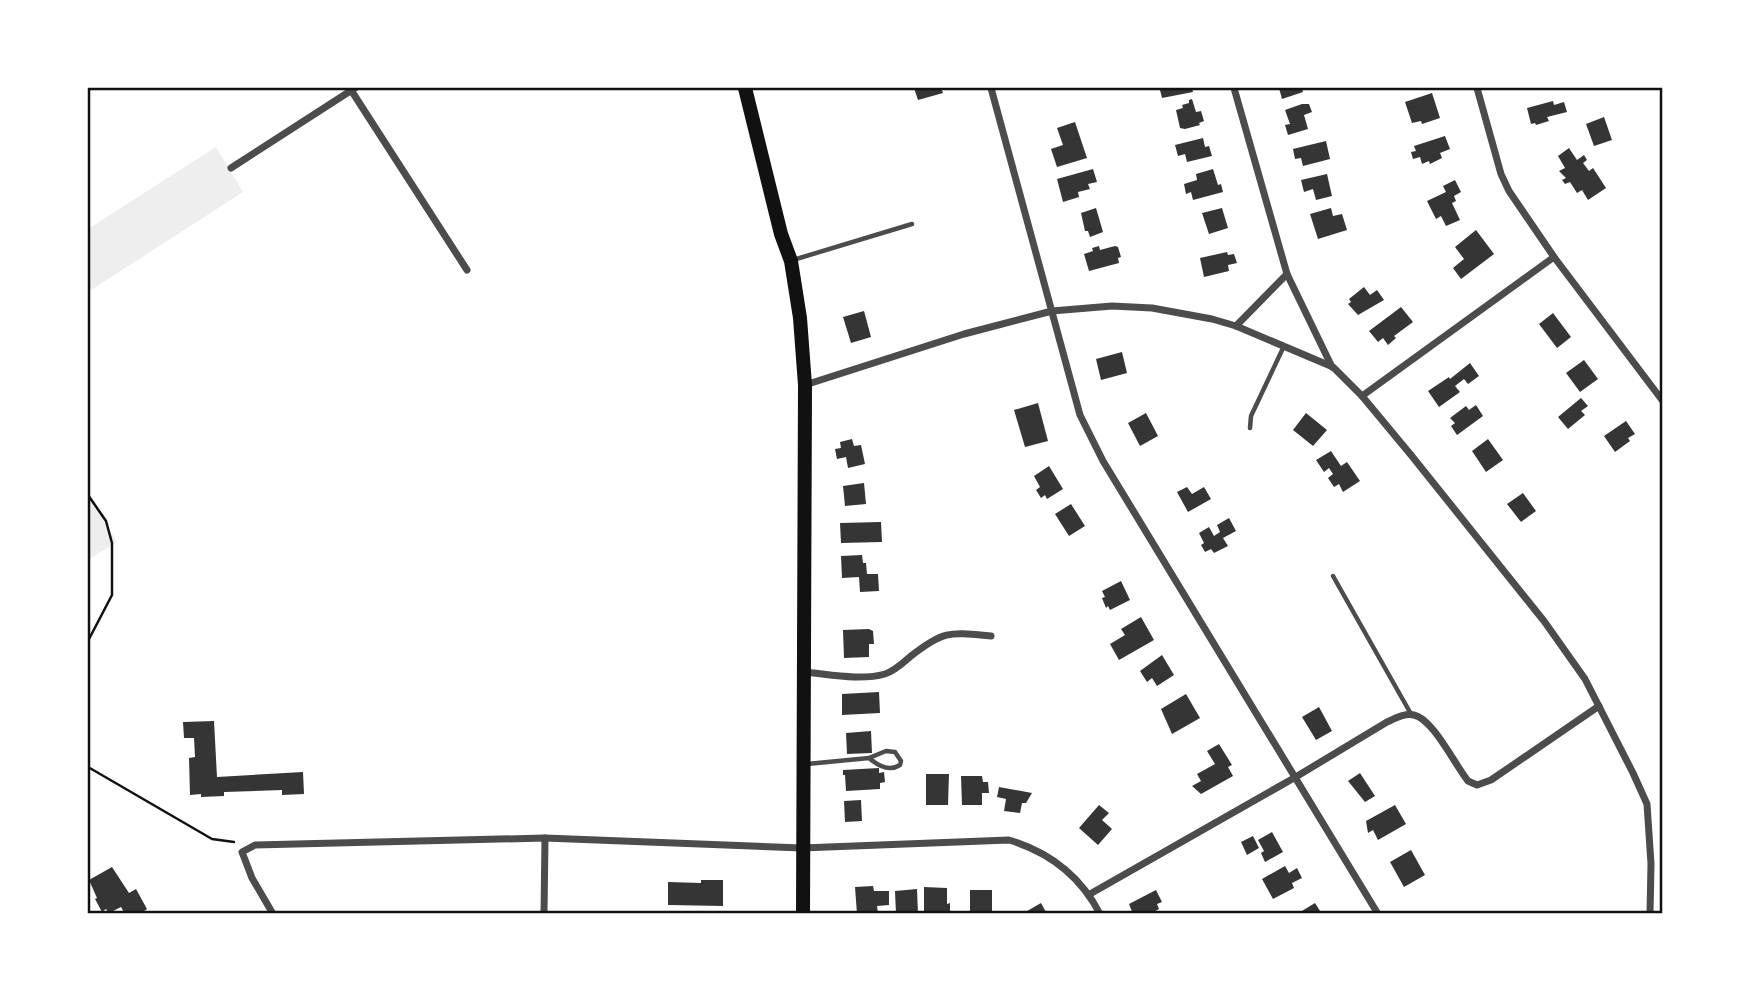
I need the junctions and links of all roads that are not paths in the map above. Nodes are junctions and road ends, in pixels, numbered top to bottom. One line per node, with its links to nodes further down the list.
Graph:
1 (745, 88): 9 (main road)
2 (991, 88): 12 (street)
3 (1234, 88): 11 (street)
4 (1476, 88): 8 (street)
5 (353, 89): 6 (street); 10 (street)
6 (231, 168)
7 (912, 224): 9 (lane)
8 (1554, 257): 17 (street); 18 (street)
9 (791, 261): 16 (main road)
10 (467, 270)
11 (1287, 274): 13 (street); 15 (street)
12 (1052, 311): 13 (street); 16 (street); 27 (street)
13 (1236, 326): 14 (street)
14 (1284, 346): 15 (street); 19 (lane)
15 (1332, 367): 17 (street)
16 (805, 385): 22 (main road)
17 (1362, 396): 23 (street)
18 (1662, 400)
19 (1250, 428)
20 (1333, 576): 24 (lane)
21 (991, 636): 22 (street)
22 (803, 672): 26 (main road)
23 (1599, 706): 24 (street); 36 (street)
24 (1412, 714): 27 (street)
25 (869, 758): 25 (lane); 26 (lane)
26 (803, 764): 29 (main road)
27 (1294, 778): 30 (street); 35 (street)
28 (545, 838): 29 (street); 31 (street); 32 (street)
29 (802, 848): 30 (street); 33 (main road)
30 (1090, 894): 34 (street)
31 (273, 914)
32 (544, 914)
33 (803, 914)
34 (1100, 914)
35 (1378, 914)
36 (1650, 914)

